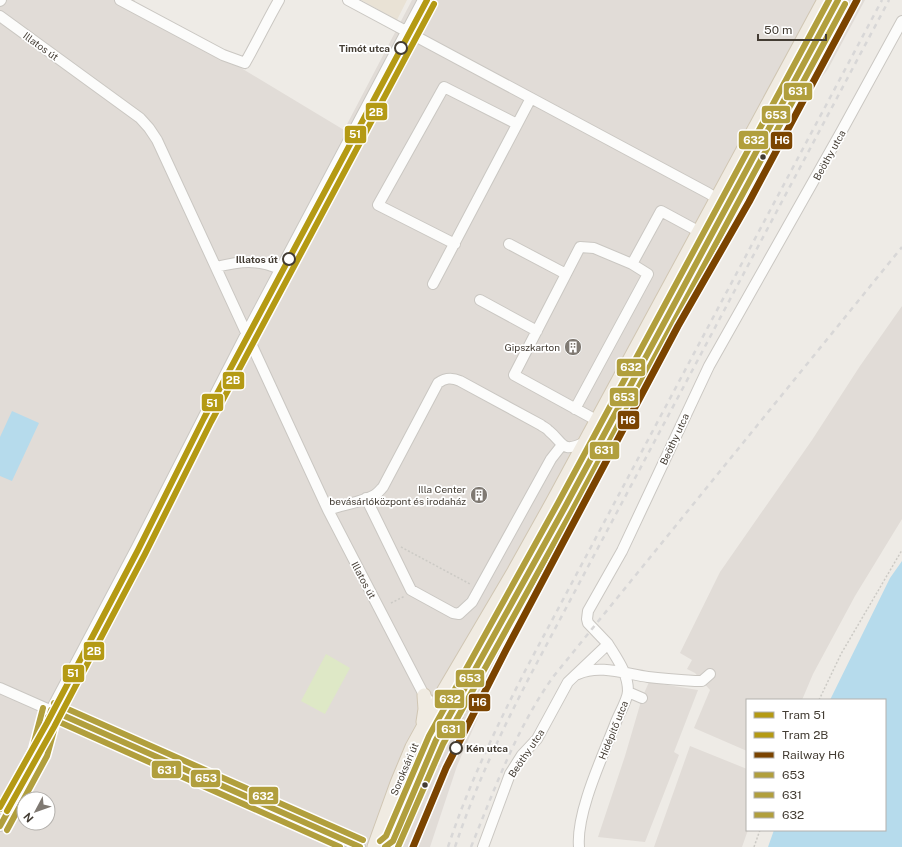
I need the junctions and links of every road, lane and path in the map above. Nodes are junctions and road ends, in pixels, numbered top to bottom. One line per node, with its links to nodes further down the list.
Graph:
1 (279, 0): 6 (street)
2 (348, 0): 9 (street)
3 (423, 0): 9 (street)
4 (824, 0): 13 (main road, Soroksári út)
5 (838, 0): 12 (main road, Soroksári út)
6 (124, 1)
7 (0, 16): 18 (street, Illatos út)
8 (902, 21): 36 (street, Beöthy utca)
9 (406, 31): 10 (street); 19 (street)
10 (531, 98): 11 (street); 13 (street)
11 (517, 124): 15 (street); 15 (street)
12 (735, 194): 13 (street); 45 (main road, Soroksári út)
13 (716, 198): 14 (main road, Soroksári út)
14 (698, 232): 17 (street); 26 (main road, Soroksári út)
15 (454, 244): 21 (street)
16 (509, 244): 20 (street)
17 (632, 264): 20 (street); 25 (street)
18 (216, 267): 19 (street); 24 (street, Illatos út)
19 (280, 269): 24 (street)
20 (566, 274): 23 (street)
21 (433, 284)
22 (480, 300): 23 (street)
23 (537, 331): 25 (street)
24 (247, 332): 30 (street, Illatos út); 47 (street)
25 (575, 409): 26 (street)
26 (596, 420): 27 (main road, Soroksári út)
27 (585, 442): 28 (street); 46 (main road, Soroksári út)
28 (562, 445): 29 (street); 33 (street)
29 (366, 498): 30 (street); 34 (street)
30 (328, 510): 42 (street, Illatos út)
31 (398, 546): 33 (path)
32 (902, 550): 44 (path)
33 (479, 589): 34 (street)
34 (414, 592): 35 (path)
35 (390, 603)
36 (608, 644): 37 (street); 39 (street, Beöthy utca)
37 (626, 674): 38 (street); 39 (street); 41 (street, Hídépítő utca)
38 (710, 674)
39 (575, 675): 57 (street, Beöthy utca)
40 (0, 688): 47 (street)
41 (628, 692): 43 (street); 58 (street, Hídépítő utca)
42 (424, 694): 46 (street, Illatos út); 48 (main road)
43 (642, 698)
44 (820, 699)
45 (458, 700): 46 (street); 49 (main road, Soroksári út)
46 (436, 704): 48 (main road, Soroksári út); 49 (street, Illatos út)
47 (51, 710): 52 (street); 55 (street)
48 (422, 729): 56 (main road, Soroksári út)
49 (436, 740): 54 (main road, Soroksári út)
50 (437, 765): 51 (path)
51 (449, 769)
52 (0, 826)
53 (760, 831): 59 (path)
54 (390, 845)
55 (360, 847)
56 (374, 847)
57 (483, 847)
58 (580, 847)
59 (754, 847)

